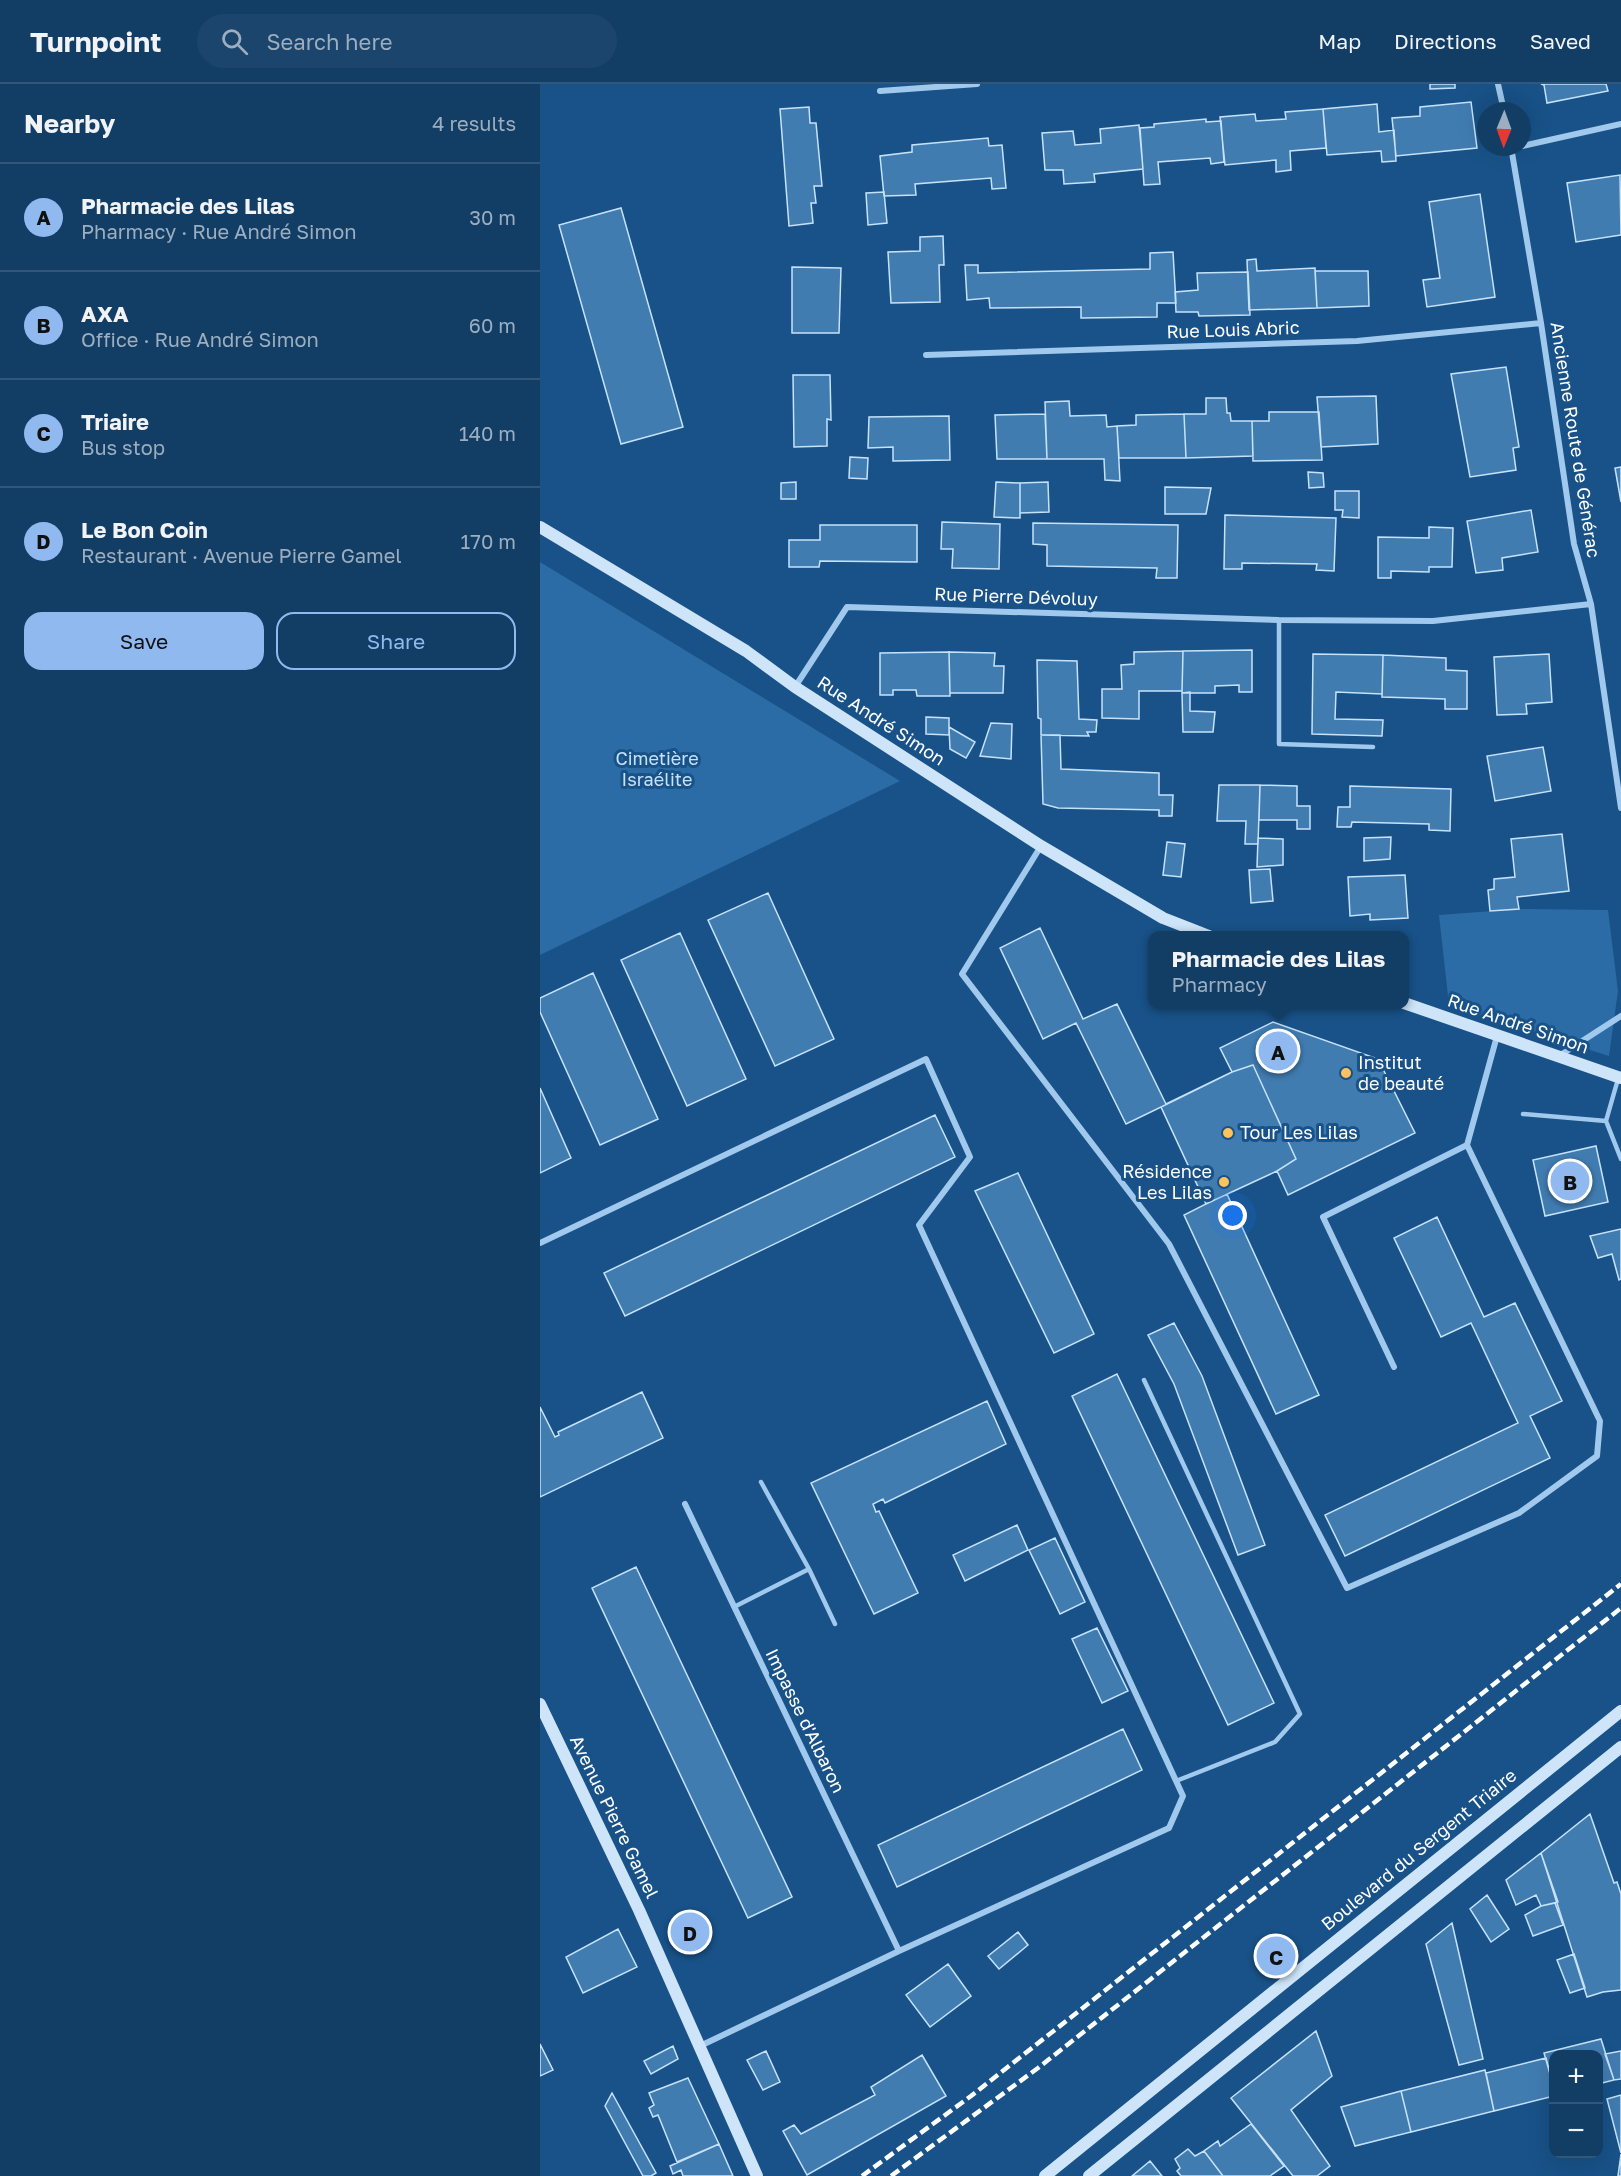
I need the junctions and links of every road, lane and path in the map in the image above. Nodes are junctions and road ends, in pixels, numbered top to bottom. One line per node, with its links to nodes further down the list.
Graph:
1 (977, 84): 3 (street)
2 (1498, 84): 4 (street)
3 (880, 91)
4 (1502, 102)
5 (1621, 123): 6 (street)
6 (1531, 145)
7 (1513, 156): 8 (street, Ancienne Route de Générac)
8 (1541, 323): 9 (street, Rue Louis Abric); 11 (street, Ancienne Route de Générac)
9 (926, 355)
10 (540, 527): 13 (street, Rue André Simon)
11 (1591, 604): 12 (street, Rue Pierre Dévoluy); 15 (street, Ancienne Route de Générac)
12 (1279, 620): 13 (street, Rue Pierre Dévoluy); 14 (lane)
13 (795, 687): 18 (street, Rue André Simon)
14 (1373, 747)
15 (1613, 748): 16 (street); 17 (street, Ancienne Route de Générac)
16 (1621, 748)
17 (1621, 808)
18 (1041, 846): 19 (street, Rue André Simon); 27 (street)
19 (1196, 931)
20 (1409, 1005): 22 (street, Rue André Simon)
21 (1621, 1016): 23 (street)
22 (1497, 1035): 23 (street, Rue André Simon); 27 (street)
23 (1559, 1056): 24 (street, Rue André Simon)
24 (1620, 1077): 26 (lane)
25 (1523, 1114): 26 (lane)
26 (1606, 1121): 28 (lane)
27 (1467, 1145): 30 (street)
28 (1621, 1159)
29 (540, 1243): 40 (street)
30 (1394, 1367)
31 (1144, 1380): 40 (lane)
32 (761, 1482): 34 (lane)
33 (685, 1504): 35 (street, Impasse d'Albaron)
34 (809, 1569): 35 (lane); 36 (lane)
35 (734, 1607): 41 (street, Impasse d'Albaron)
36 (835, 1624)
37 (540, 1704): 42 (street, Avenue Pierre Gamel)
38 (1621, 1712): 44 (street, Boulevard du Sergent Triaire)
39 (1621, 1747): 45 (street)
40 (1176, 1781): 41 (street)
41 (899, 1951): 42 (street)
42 (700, 2046): 43 (street, Avenue Pierre Gamel)
43 (757, 2176)
44 (1045, 2176)
45 (1089, 2176)

